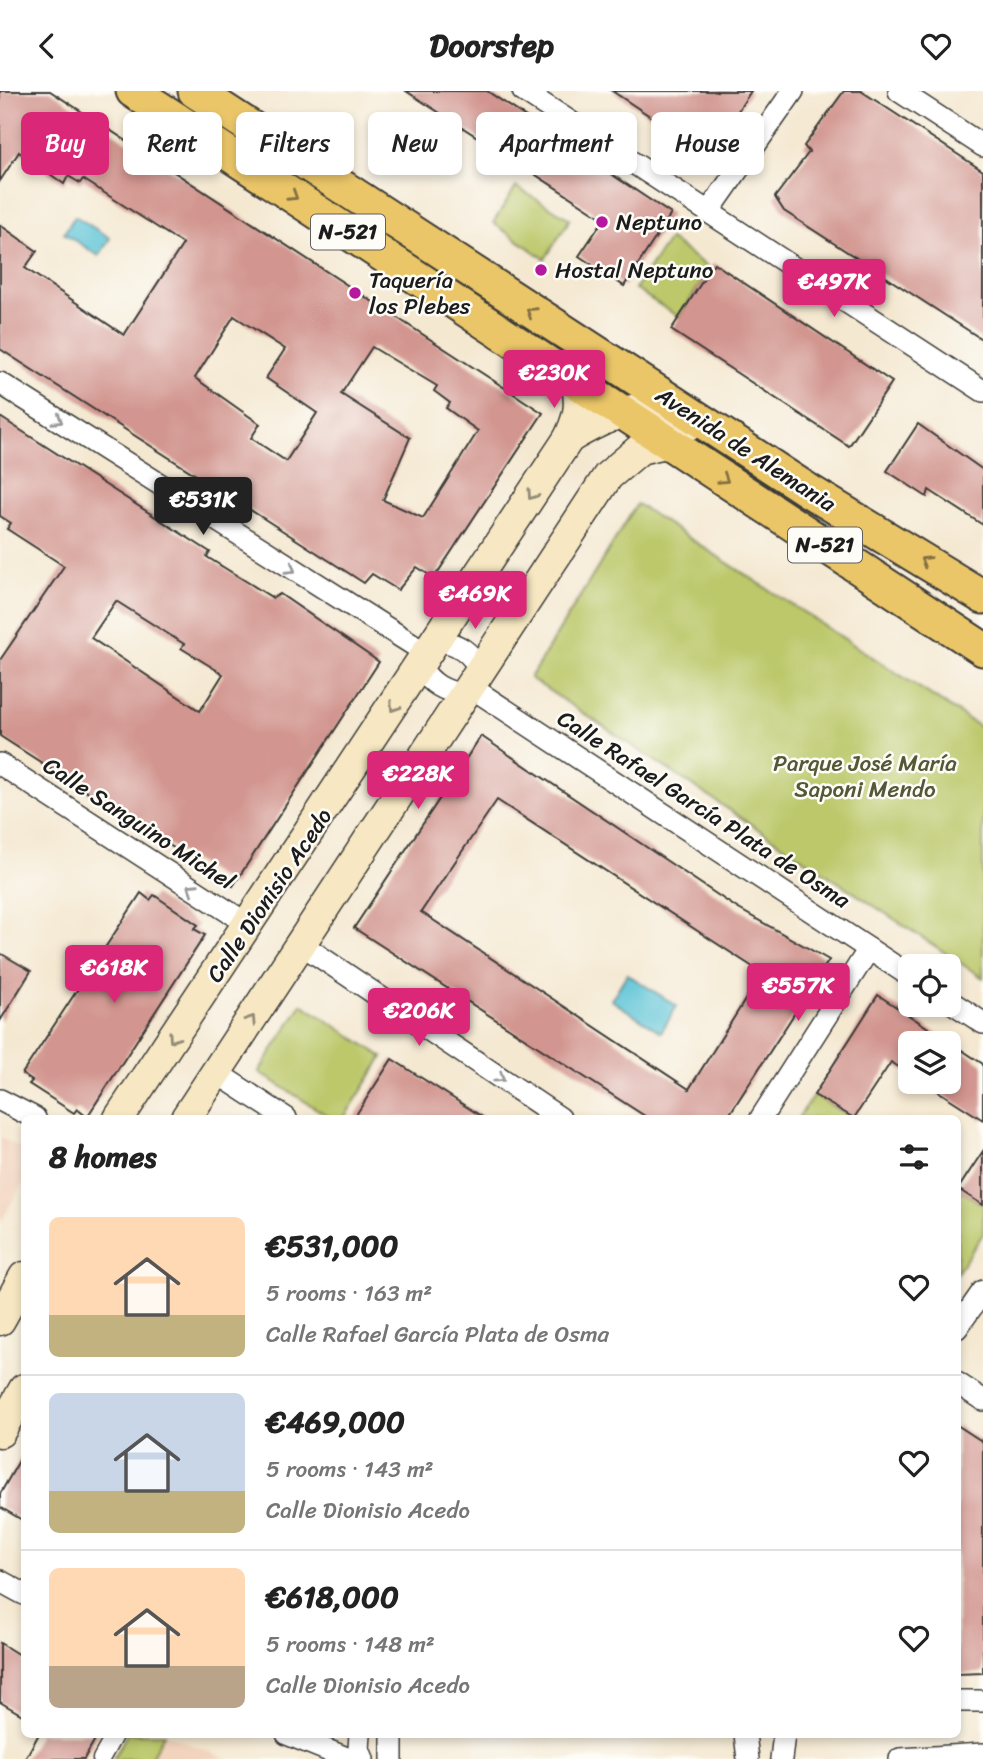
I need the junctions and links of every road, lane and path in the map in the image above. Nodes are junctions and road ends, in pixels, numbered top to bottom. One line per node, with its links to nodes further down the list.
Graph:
1 (133, 91): 10 (main road, Avenida de Alemania / N-521, one-way to 10)
2 (195, 91): 8 (main road, Avenida de Alemania / N-521, one-way to 2)
3 (523, 91): 7 (street)
4 (793, 91): 7 (street)
5 (899, 91): 6 (street)
6 (983, 146)
7 (709, 211): 11 (street)
8 (588, 349): 12 (main road); 16 (main road, Avenida de Alemania / N-521)
9 (0, 383): 19 (street, one-way to 19)
10 (576, 384): 12 (main road, Avenida de Alemania / N-521); 13 (main road, Calle Dionisio Acedo)
11 (983, 391)
12 (623, 414): 13 (main road); 14 (main road, Avenida de Alemania / N-521); 15 (main road); 16 (main road)
13 (569, 438): 19 (main road, Calle Dionisio Acedo, one-way to 19)
14 (666, 443): 15 (main road); 18 (main road, Avenida de Alemania / N-521, one-way to 18)
15 (608, 476): 20 (main road)
16 (809, 491): 17 (main road, Avenida de Alemania / N-521, one-way to 16)
17 (983, 597)
18 (983, 649)
19 (429, 654): 20 (street); 20 (street); 22 (main road, Calle Dionisio Acedo, one-way to 22)
20 (471, 683): 23 (main road); 24 (street, Calle Rafael García Plata de Osma)
21 (0, 764): 22 (street, Calle Sanguino Michel, one-way to 21)
22 (249, 925): 31 (main road, Calle Dionisio Acedo, one-way to 31)
23 (301, 944): 28 (main road, one-way to 23); 34 (street, one-way to 34)
24 (869, 949): 25 (street, Calle Rafael García Plata de Osma); 35 (street)
25 (898, 968)
26 (961, 1009): 27 (street)
27 (983, 1023)
28 (216, 1073): 32 (main road); 33 (street)
29 (0, 1100): 30 (street)
30 (29, 1115)
31 (121, 1115)
32 (188, 1115)
33 (281, 1115)
34 (555, 1115)
35 (763, 1115)
36 (21, 1282): 38 (main road)
37 (983, 1291): 39 (street)
38 (0, 1320)
39 (961, 1322)
40 (961, 1386): 42 (street)
41 (21, 1394): 43 (main road)
42 (983, 1400)
43 (0, 1432)
44 (0, 1581): 45 (street)
45 (21, 1592)
46 (961, 1701): 47 (street)
47 (983, 1701)
48 (113, 1738): 55 (street)
49 (296, 1738): 56 (street)
50 (360, 1738): 57 (street)
51 (392, 1738): 58 (street)
52 (746, 1738): 59 (street)
53 (784, 1738): 60 (street)
54 (983, 1754): 61 (street)
55 (101, 1759)
56 (349, 1759)
57 (363, 1759)
58 (392, 1759)
59 (748, 1759)
60 (781, 1759)
61 (900, 1759)

